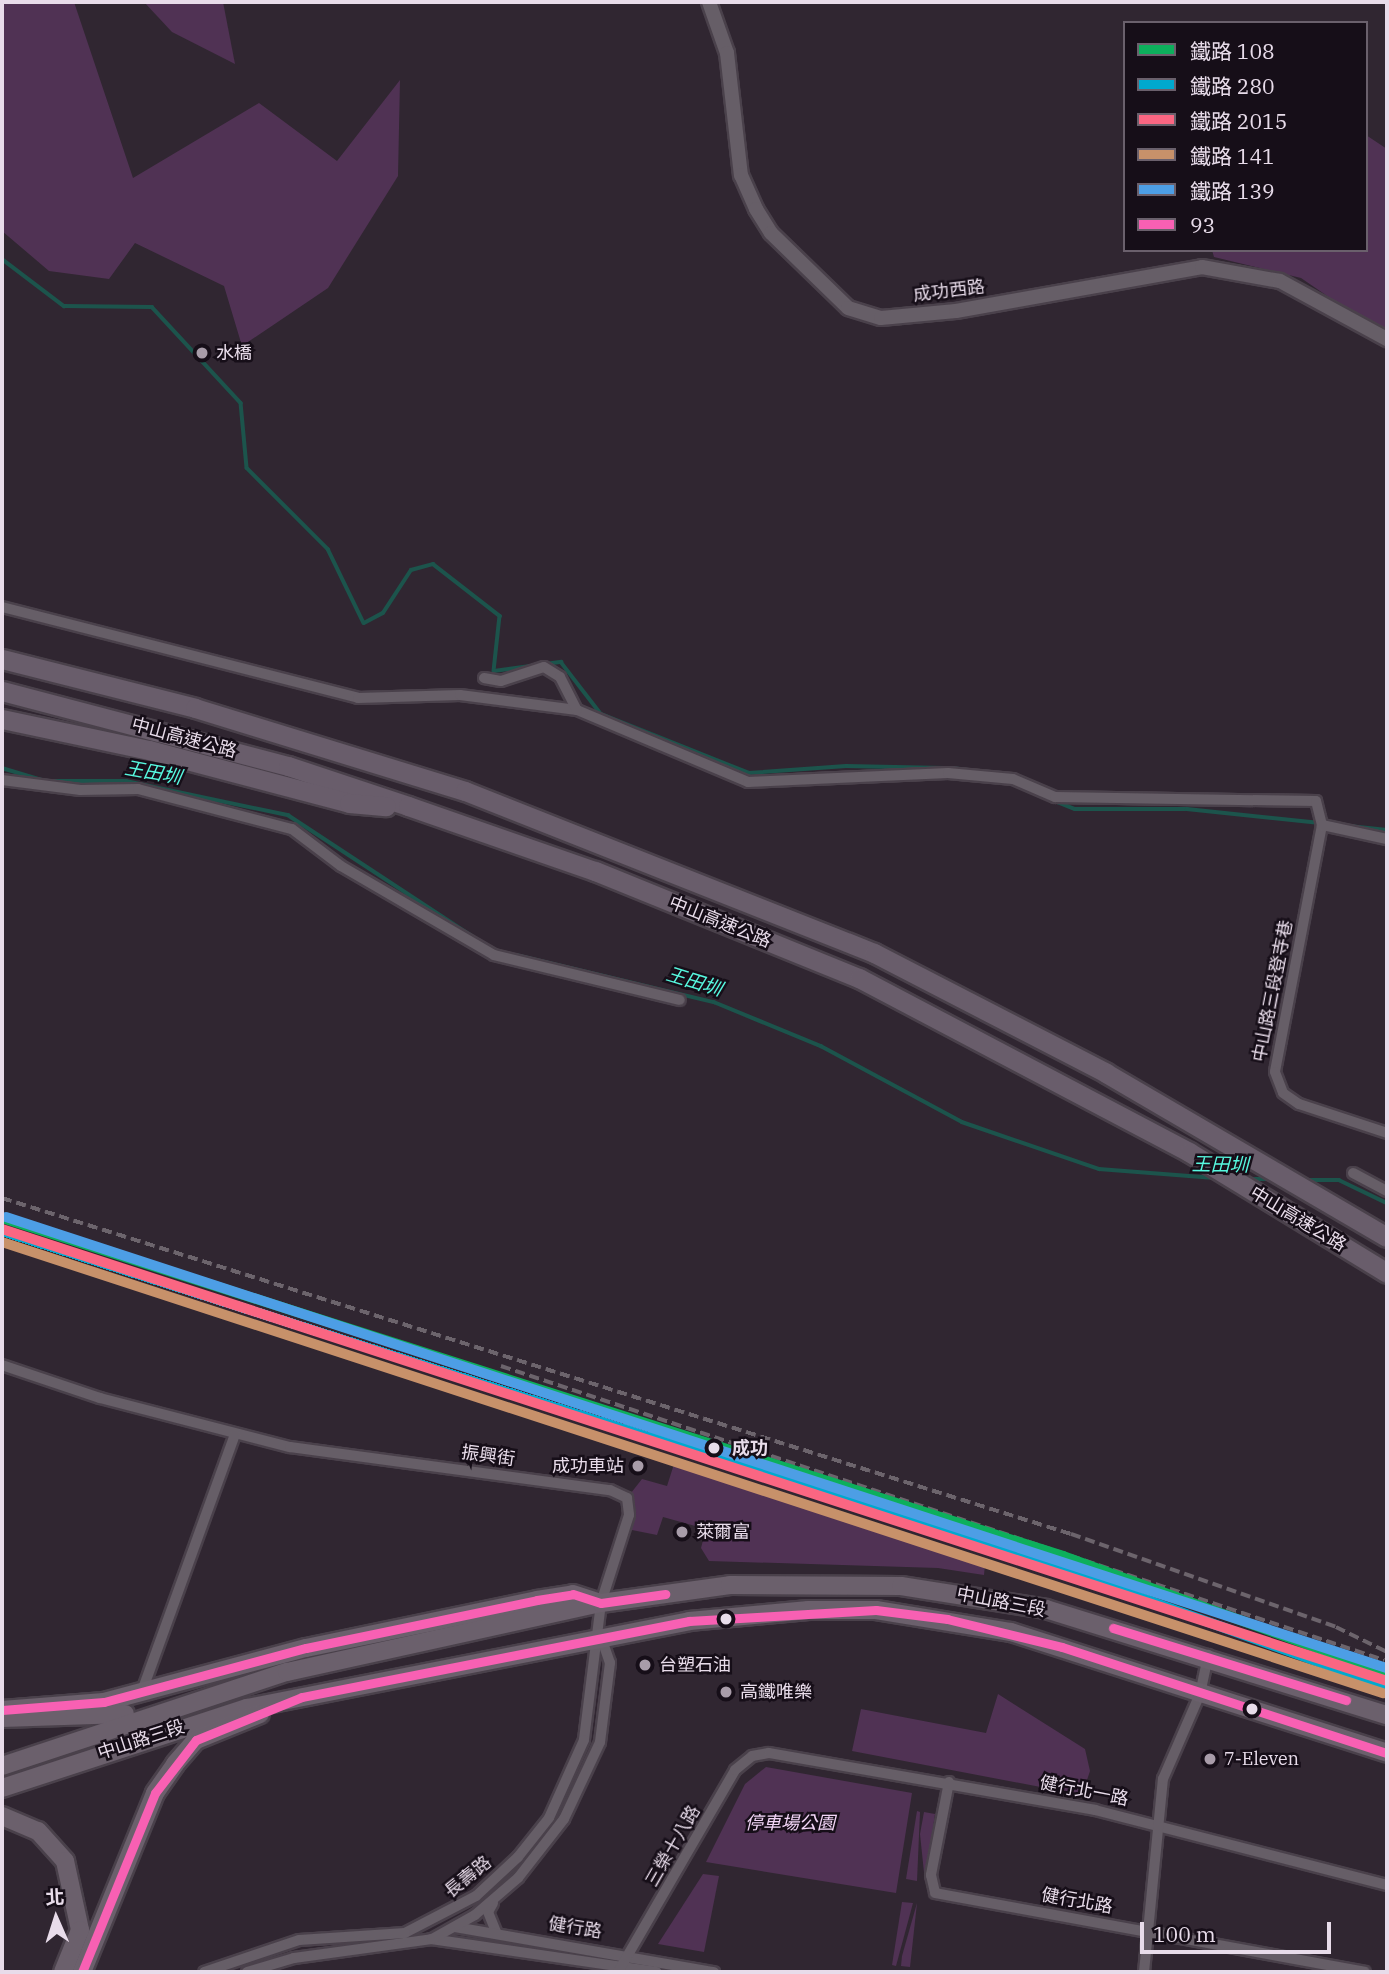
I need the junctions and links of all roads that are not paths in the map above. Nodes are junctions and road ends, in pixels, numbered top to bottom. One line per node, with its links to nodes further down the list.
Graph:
1 (709, 2): 2 (street, 成功西路)
2 (1387, 339)
3 (2, 607): 9 (street)
4 (2, 651): 6 (highway)
5 (2, 659): 6 (highway, 中山高速公路)
6 (57, 669): 19 (highway, 中山高速公路)
7 (484, 678): 9 (street)
8 (2, 691): 12 (highway, 中山高速公路)
9 (577, 710): 13 (street)
10 (2, 719): 12 (highway)
11 (2, 780): 15 (street)
12 (408, 806): 20 (highway, 中山高速公路)
13 (1322, 820): 14 (street); 16 (street, 中山路三段登寺巷)
14 (1387, 839)
15 (680, 1000)
16 (1387, 1133)
17 (1353, 1173): 18 (street)
18 (1387, 1191)
19 (1387, 1237)
20 (1387, 1273)
21 (2, 1365): 22 (street, 振興街)
22 (235, 1434): 23 (street, 振興街); 26 (street)
23 (601, 1603): 24 (street, 長壽路); 25 (main road, 中山路三段); 26 (main road, 中山路三段); 29 (main road, 中山路三段)
24 (601, 1637): 27 (main road, 中山路三段); 28 (main road, 中山路三段); 41 (street, 長壽路); 42 (street, 長壽路)
25 (1208, 1655): 27 (street); 31 (main road, 中山路三段)
26 (141, 1694): 30 (main road, 中山路三段)
27 (1200, 1694): 33 (main road, 中山路三段); 39 (street)
28 (302, 1697): 37 (main road, 中山路三段); 51 (main road)
29 (177, 1705): 32 (main road); 35 (main road, 中山路三段)
30 (2, 1710)
31 (1387, 1715)
32 (2, 1718)
33 (1387, 1752)
34 (769, 1753): 36 (street, 健行北一路); 48 (street, 三榮十八路)
35 (2, 1766)
36 (949, 1782): 39 (street, 健行北一路); 44 (street, 健行北路)
37 (2, 1788)
38 (2, 1816): 50 (main road)
39 (1155, 1823): 40 (street, 健行北一路); 44 (street)
40 (1387, 1885)
41 (495, 1897): 43 (street, 長壽路); 45 (street)
42 (430, 1922): 43 (street, 健行路); 46 (street, 長壽路)
43 (456, 1927): 45 (street, 健行路); 47 (street, 長壽路)
44 (1147, 1931): 56 (street); 57 (street, 健行北路)
45 (496, 1932): 48 (street, 健行路)
46 (405, 1933): 47 (street, 健行路); 52 (street, 長壽路)
47 (432, 1939): 49 (street, 健行路); 53 (street, 長壽路)
48 (626, 1954): 49 (street, 三榮十八路); 55 (street, 健行路)
49 (620, 1969): 54 (street, 健行路)
50 (64, 1972)
51 (82, 1972)
52 (204, 1972)
53 (247, 1972)
54 (657, 1972)
55 (715, 1972)
56 (1144, 1972)
57 (1365, 1972)

